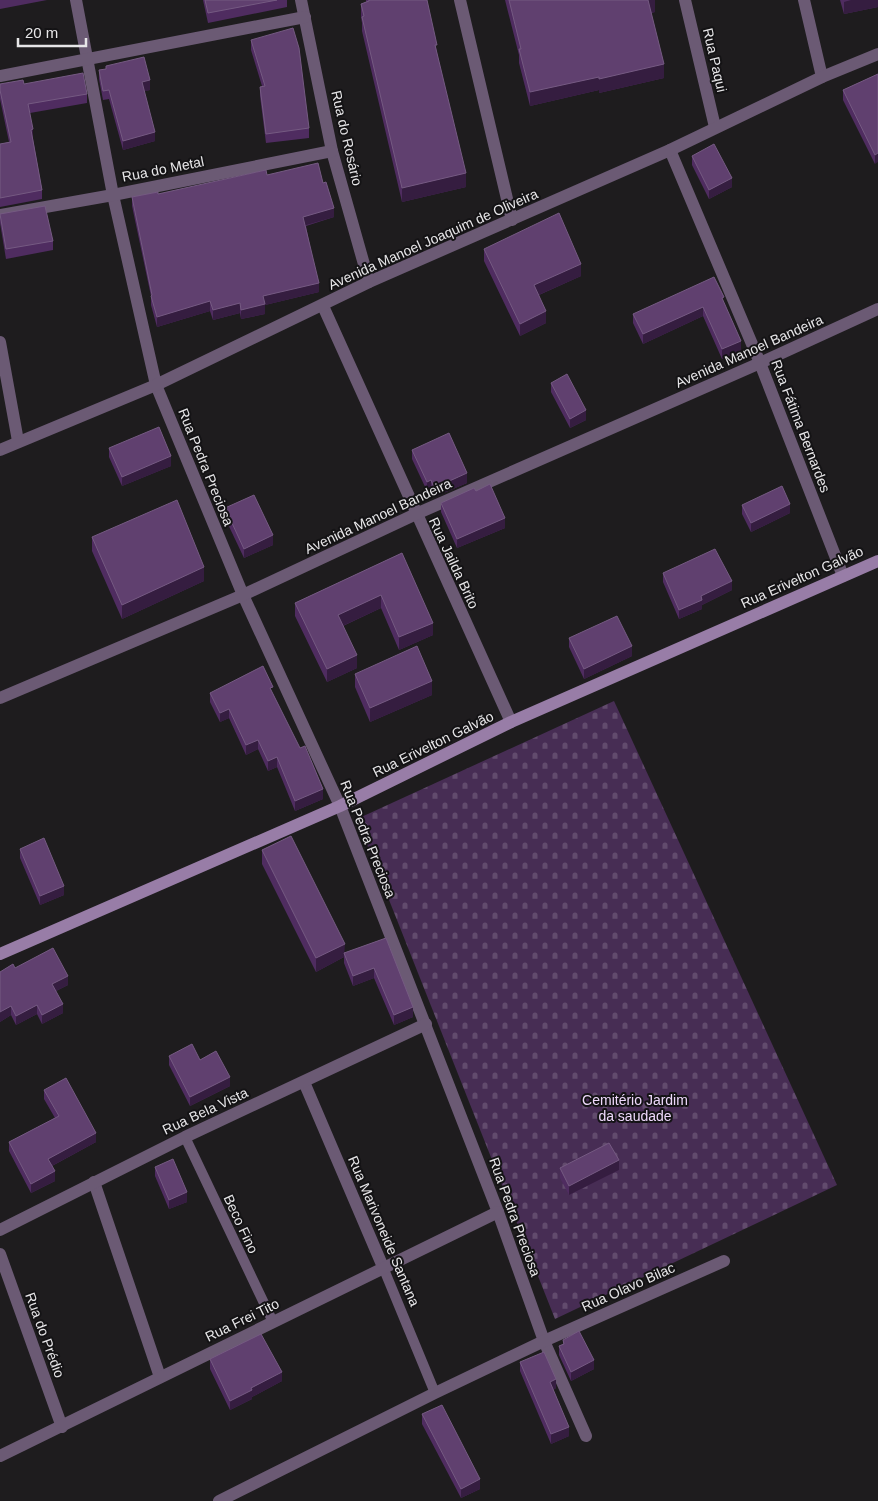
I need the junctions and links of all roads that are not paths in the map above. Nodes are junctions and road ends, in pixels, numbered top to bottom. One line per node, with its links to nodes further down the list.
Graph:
1 (76, 0): 8 (street, Rua Pedra Preciosa)
2 (301, 0): 6 (street, Rua do Rosário)
3 (460, 0): 16 (street)
4 (685, 0): 11 (street, Rua Paqui)
5 (804, 0): 10 (street)
6 (305, 17): 8 (street); 13 (street, Rua do Rosário)
7 (878, 54): 10 (street, Avenida Manoel Joaquim de Oliveira)
8 (86, 60): 9 (street); 14 (street, Rua Pedra Preciosa)
9 (0, 76)
10 (822, 77): 11 (street, Avenida Manoel Joaquim de Oliveira)
11 (715, 127): 12 (street, Avenida Manoel Joaquim de Oliveira)
12 (670, 150): 16 (street, Avenida Manoel Joaquim de Oliveira); 21 (street, Rua Fátima Bernardes)
13 (332, 151): 14 (street, Rua do Metal); 17 (street, Rua do Rosário)
14 (113, 195): 15 (street, Rua do Metal); 22 (street, Rua Pedra Preciosa)
15 (0, 215)
16 (512, 220): 17 (street, Avenida Manoel Joaquim de Oliveira)
17 (369, 282): 18 (street, Avenida Manoel Joaquim de Oliveira)
18 (323, 306): 22 (street, Avenida Manoel Joaquim de Oliveira); 25 (street, Rua Jailda Brito)
19 (878, 309): 21 (street, Avenida Manoel Bandeira)
20 (0, 342): 23 (street)
21 (760, 363): 25 (street, Avenida Manoel Bandeira); 27 (street, Rua Fátima Bernardes)
22 (156, 385): 23 (street, Avenida Manoel Joaquim de Oliveira); 28 (street, Rua Pedra Preciosa)
23 (18, 442): 24 (street, Avenida Manoel Joaquim de Oliveira)
24 (0, 450)
25 (416, 514): 28 (street, Avenida Manoel Bandeira); 30 (street, Rua Jailda Brito)
26 (878, 561): 27 (main road, Rua Erivelton Galvão)
27 (843, 576): 30 (main road, Rua Erivelton Galvão)
28 (243, 596): 29 (street, Avenida Manoel Bandeira); 31 (street, Rua Pedra Preciosa)
29 (0, 698)
30 (511, 722): 31 (main road, Rua Erivelton Galvão)
31 (340, 806): 32 (main road, Rua Erivelton Galvão); 33 (street, Rua Pedra Preciosa)
32 (0, 954)
33 (426, 1024): 34 (street, Rua Bela Vista); 37 (street, Rua Pedra Preciosa)
34 (304, 1082): 35 (street, Rua Bela Vista); 41 (street, Rua Marivoneide Santana)
35 (185, 1137): 36 (street, Rua Bela Vista); 42 (lane, Beco Fino)
36 (94, 1182): 38 (street, Rua Bela Vista); 44 (street)
37 (498, 1212): 41 (street, Rua Frei Tito); 43 (street, Rua Pedra Preciosa)
38 (0, 1230)
39 (0, 1254): 46 (street, Rua do Prédio)
40 (724, 1261): 43 (street, Rua Olavo Bilac)
41 (383, 1267): 42 (street, Rua Frei Tito); 45 (lane, Rua Marivoneide Santana)
42 (273, 1322): 44 (street, Rua Frei Tito)
43 (544, 1341): 45 (street); 47 (street, Rua Pedra Preciosa)
44 (160, 1377): 46 (street, Rua Frei Tito)
45 (436, 1393): 49 (street)
46 (62, 1426): 48 (street, Rua Frei Tito)
47 (586, 1436)
48 (0, 1456)
49 (219, 1501)

